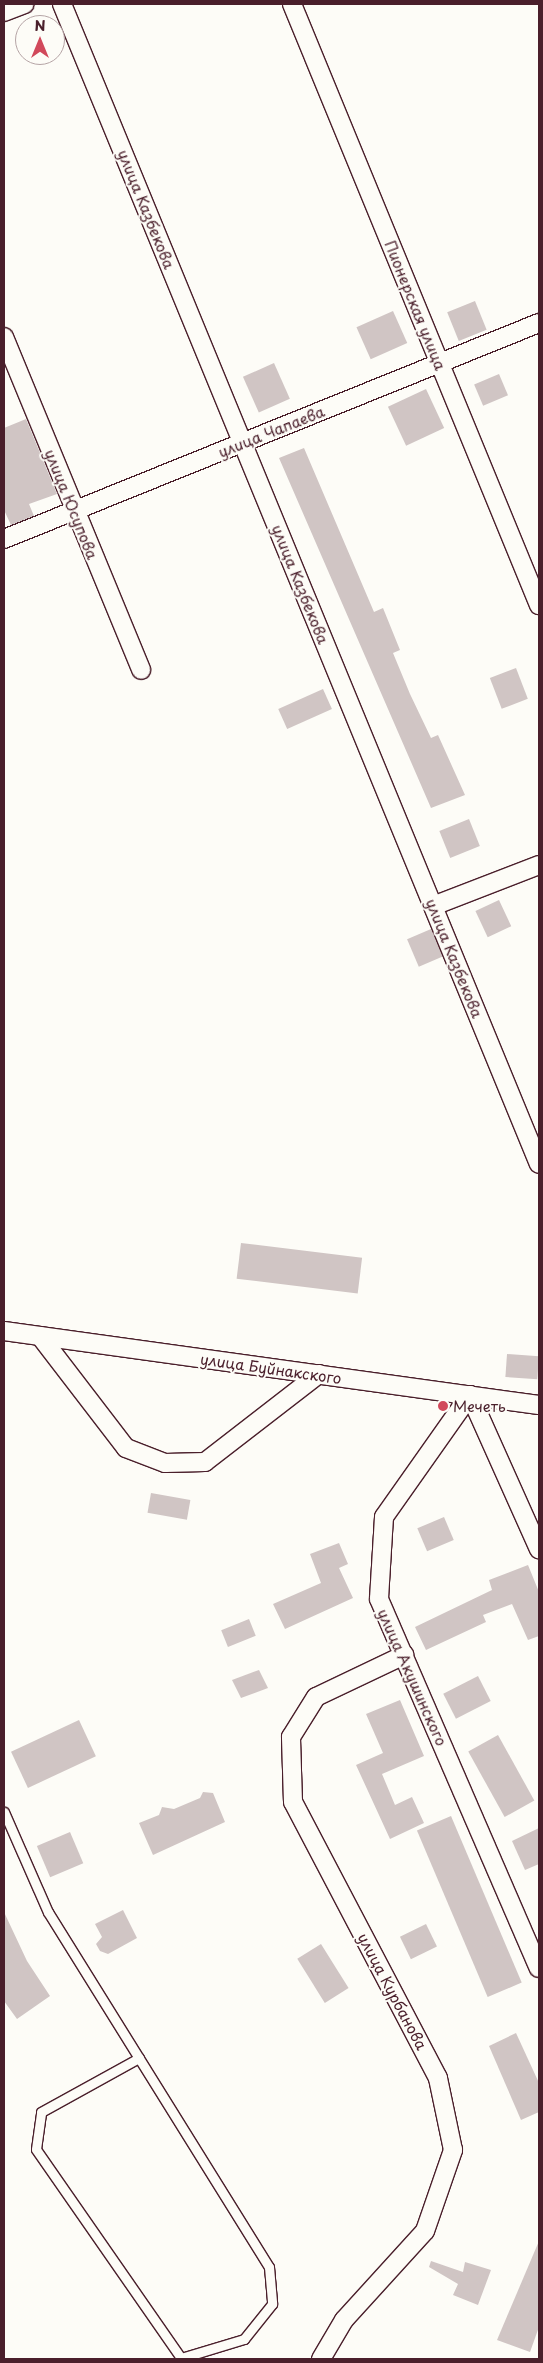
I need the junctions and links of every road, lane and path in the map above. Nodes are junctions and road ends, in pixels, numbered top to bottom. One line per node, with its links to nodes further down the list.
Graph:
1 (25, 4): 4 (street)
2 (62, 4): 8 (street, улица Казбекова)
3 (292, 4): 7 (street, Пионерская улица)
4 (4, 12)
5 (539, 323): 7 (street, улица Чапаева)
6 (4, 337): 9 (street, улица Юсупова)
7 (440, 363): 8 (street, улица Чапаева); 11 (street, Пионерская улица)
8 (243, 442): 9 (street, улица Чапаева); 14 (street, улица Казбекова)
9 (75, 510): 10 (street, улица Чапаева); 12 (street, улица Юсупова)
10 (4, 539)
11 (539, 605)
12 (141, 670)
13 (539, 864): 14 (street)
14 (433, 906): 15 (street, улица Казбекова)
15 (539, 1164)
16 (4, 1331): 17 (street, улица Буйнакского)
17 (40, 1336): 18 (street, улица Буйнакского); 18 (street)
18 (319, 1374): 19 (street, улица Буйнакского)
19 (470, 1395): 20 (street, улица Буйнакского); 21 (street); 22 (street, улица Акушинского)
20 (539, 1405)
21 (539, 1549)
22 (404, 1654): 24 (street, улица Акушинского); 26 (street, улица Курбанова)
23 (4, 1812): 25 (lane)
24 (539, 1968)
25 (139, 2058): 25 (lane)
26 (320, 2359)

